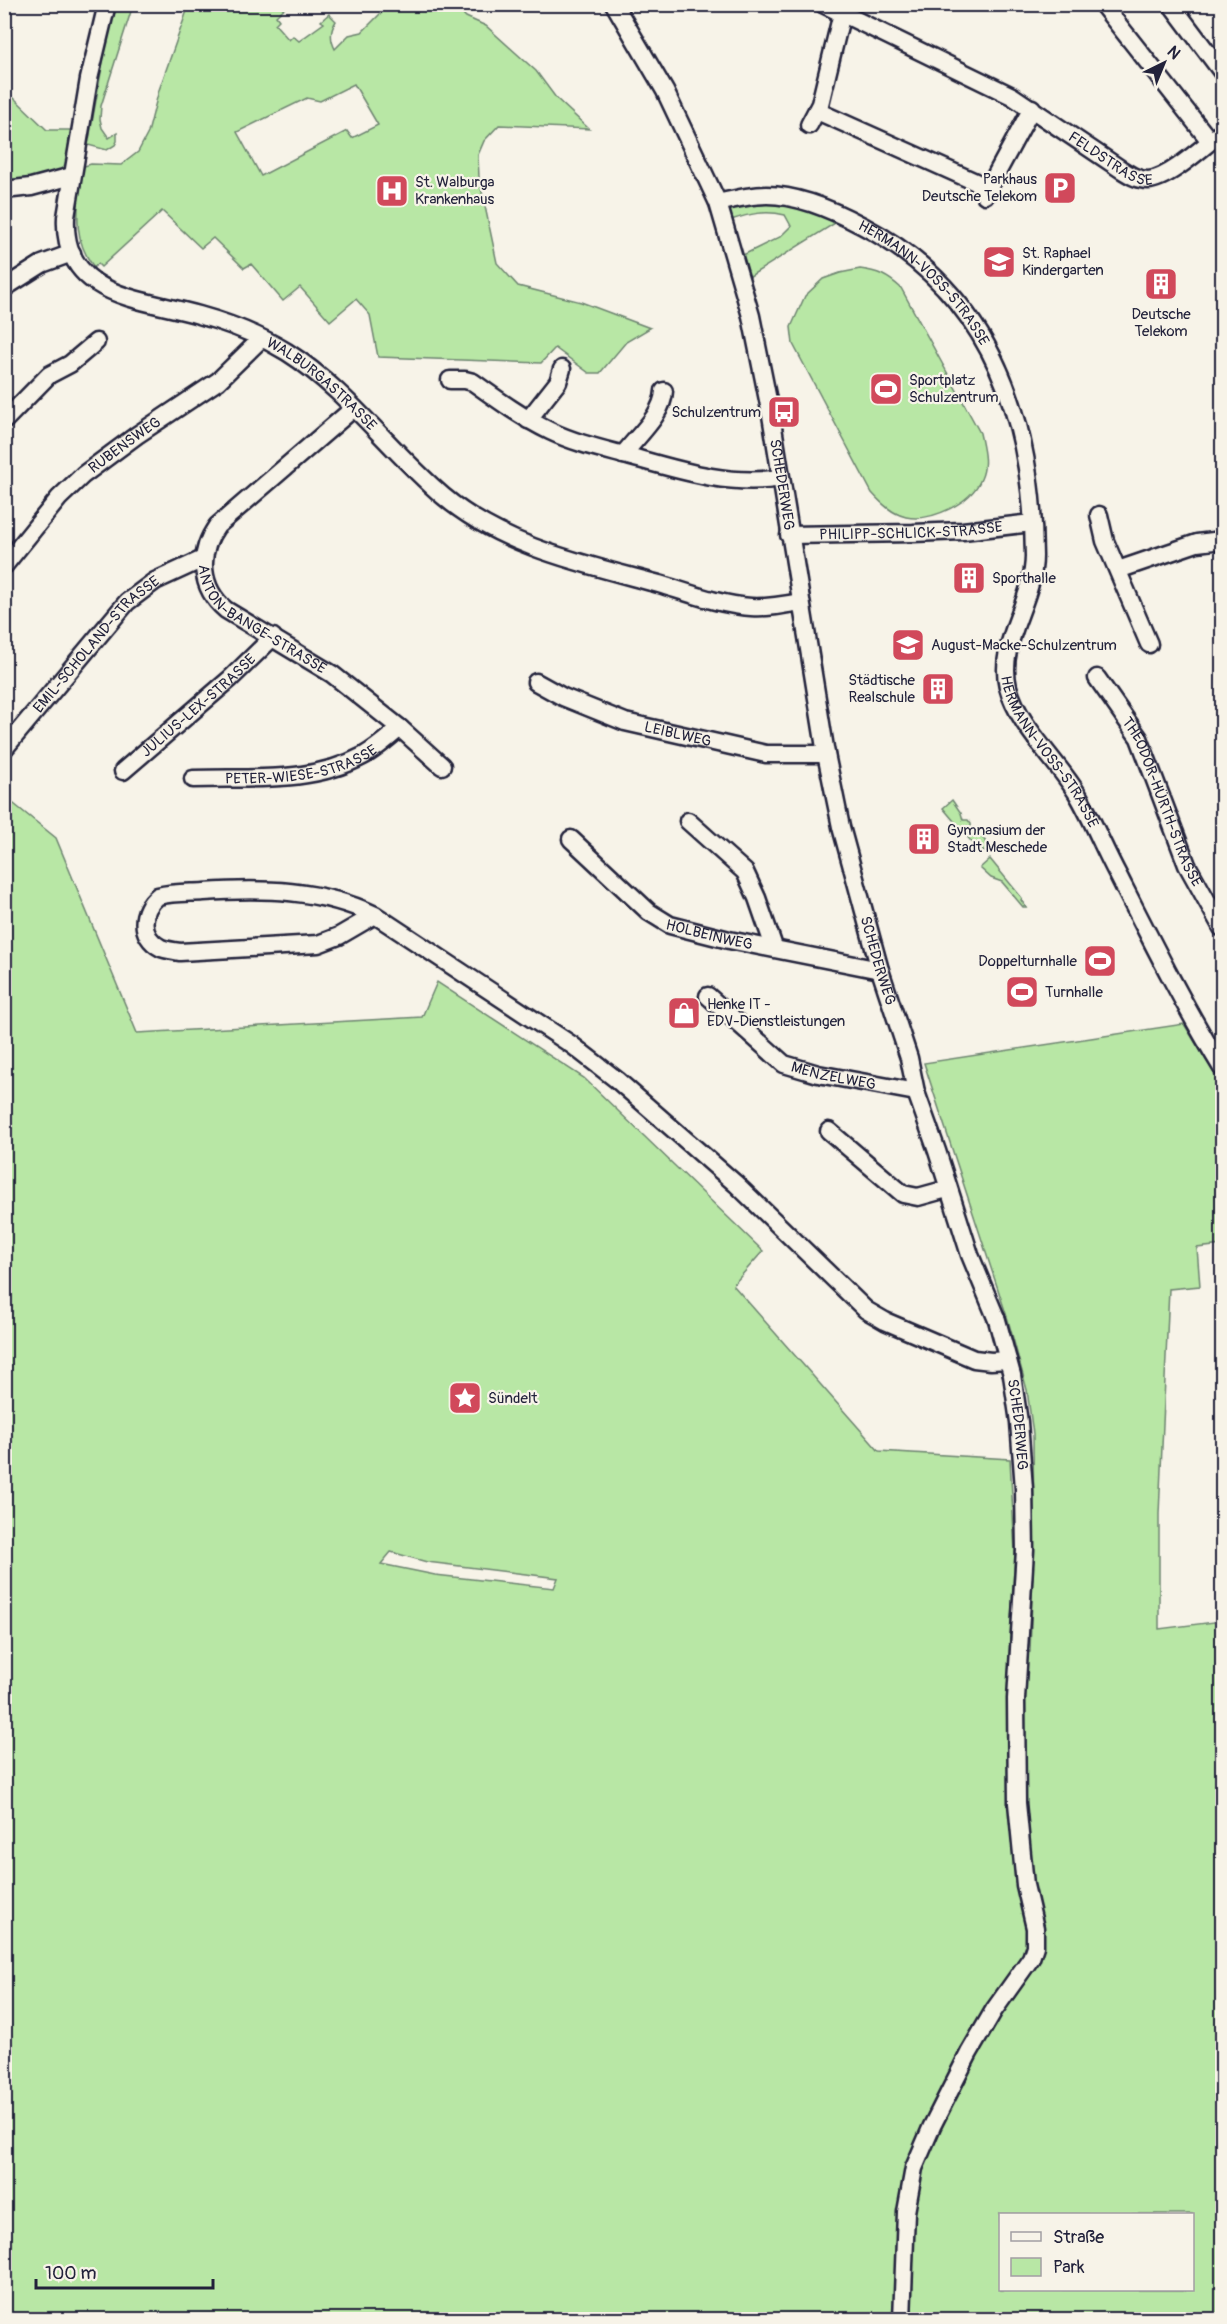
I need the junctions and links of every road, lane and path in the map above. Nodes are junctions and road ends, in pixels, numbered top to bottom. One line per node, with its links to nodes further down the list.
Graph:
1 (107, 4): 10 (street, WALBURGASTRASSE)
2 (614, 4): 12 (street, SCHEDERWEG)
3 (823, 4): 6 (street, FELDSTRASSE)
4 (1102, 4): 9 (street)
5 (1171, 4): 7 (street)
6 (842, 14): 8 (street, FELDSTRASSE); 8 (street)
7 (1222, 72)
8 (1032, 108): 9 (street, FELDSTRASSE)
9 (1216, 136)
10 (72, 176): 11 (street); 13 (street, WALBURGASTRASSE)
11 (4, 190)
12 (718, 203): 24 (street, SCHEDERWEG); 26 (street, HERMANN-VOSS-STRASSE)
13 (72, 253): 14 (street); 15 (street, WALBURGASTRASSE)
14 (4, 288)
15 (261, 339): 20 (street, WALBURGASTRASSE); 30 (street, RUBENSWEG)
16 (96, 342): 22 (street)
17 (562, 369): 21 (street)
18 (450, 380): 21 (street)
19 (664, 391): 23 (street)
20 (354, 408): 29 (street, ANTON-BANGE-STRASSE); 32 (street, WALBURGASTRASSE)
21 (528, 420): 23 (street)
22 (4, 421)
23 (623, 455): 24 (street)
24 (781, 478): 27 (street, SCHEDERWEG)
25 (1100, 515): 31 (street)
26 (1032, 523): 27 (street, PHILIPP-SCHLICK-STRASSE); 50 (street, HERMANN-VOSS-STRASSE)
27 (789, 535): 32 (street, SCHEDERWEG)
28 (1222, 540): 31 (street)
29 (203, 559): 33 (street, ANTON-BANGE-STRASSE); 38 (street, EMIL-SCHOLAND-STRASSE)
30 (4, 566)
31 (1118, 570): 34 (street)
32 (800, 602): 39 (street, SCHEDERWEG)
33 (273, 637): 37 (street, ANTON-BANGE-STRASSE); 41 (street, JULIUS-LEX-STRASSE)
34 (1149, 644)
35 (1097, 678): 46 (street, THEODOR-HÜRTH-STRASSE)
36 (536, 682): 39 (street, LEIBLWEG)
37 (400, 728): 40 (street, ANTON-BANGE-STRASSE); 42 (street, PETER-WIESE-STRASSE)
38 (4, 749)
39 (826, 754): 48 (street, SCHEDERWEG)
40 (442, 766)
41 (123, 771)
42 (193, 779)
43 (688, 820): 47 (street)
44 (571, 839): 47 (street, HOLBEINWEG)
45 (375, 915): 45 (street); 54 (street)
46 (1222, 928)
47 (774, 947): 48 (street, HOLBEINWEG)
48 (880, 970): 51 (street, SCHEDERWEG)
49 (708, 996): 51 (street, MENZELWEG)
50 (1222, 1068)
51 (916, 1092): 53 (street, SCHEDERWEG)
52 (829, 1131): 53 (street)
53 (947, 1189): 54 (street, SCHEDERWEG)
54 (1008, 1360): 55 (street, SCHEDERWEG)
55 (902, 2319)

